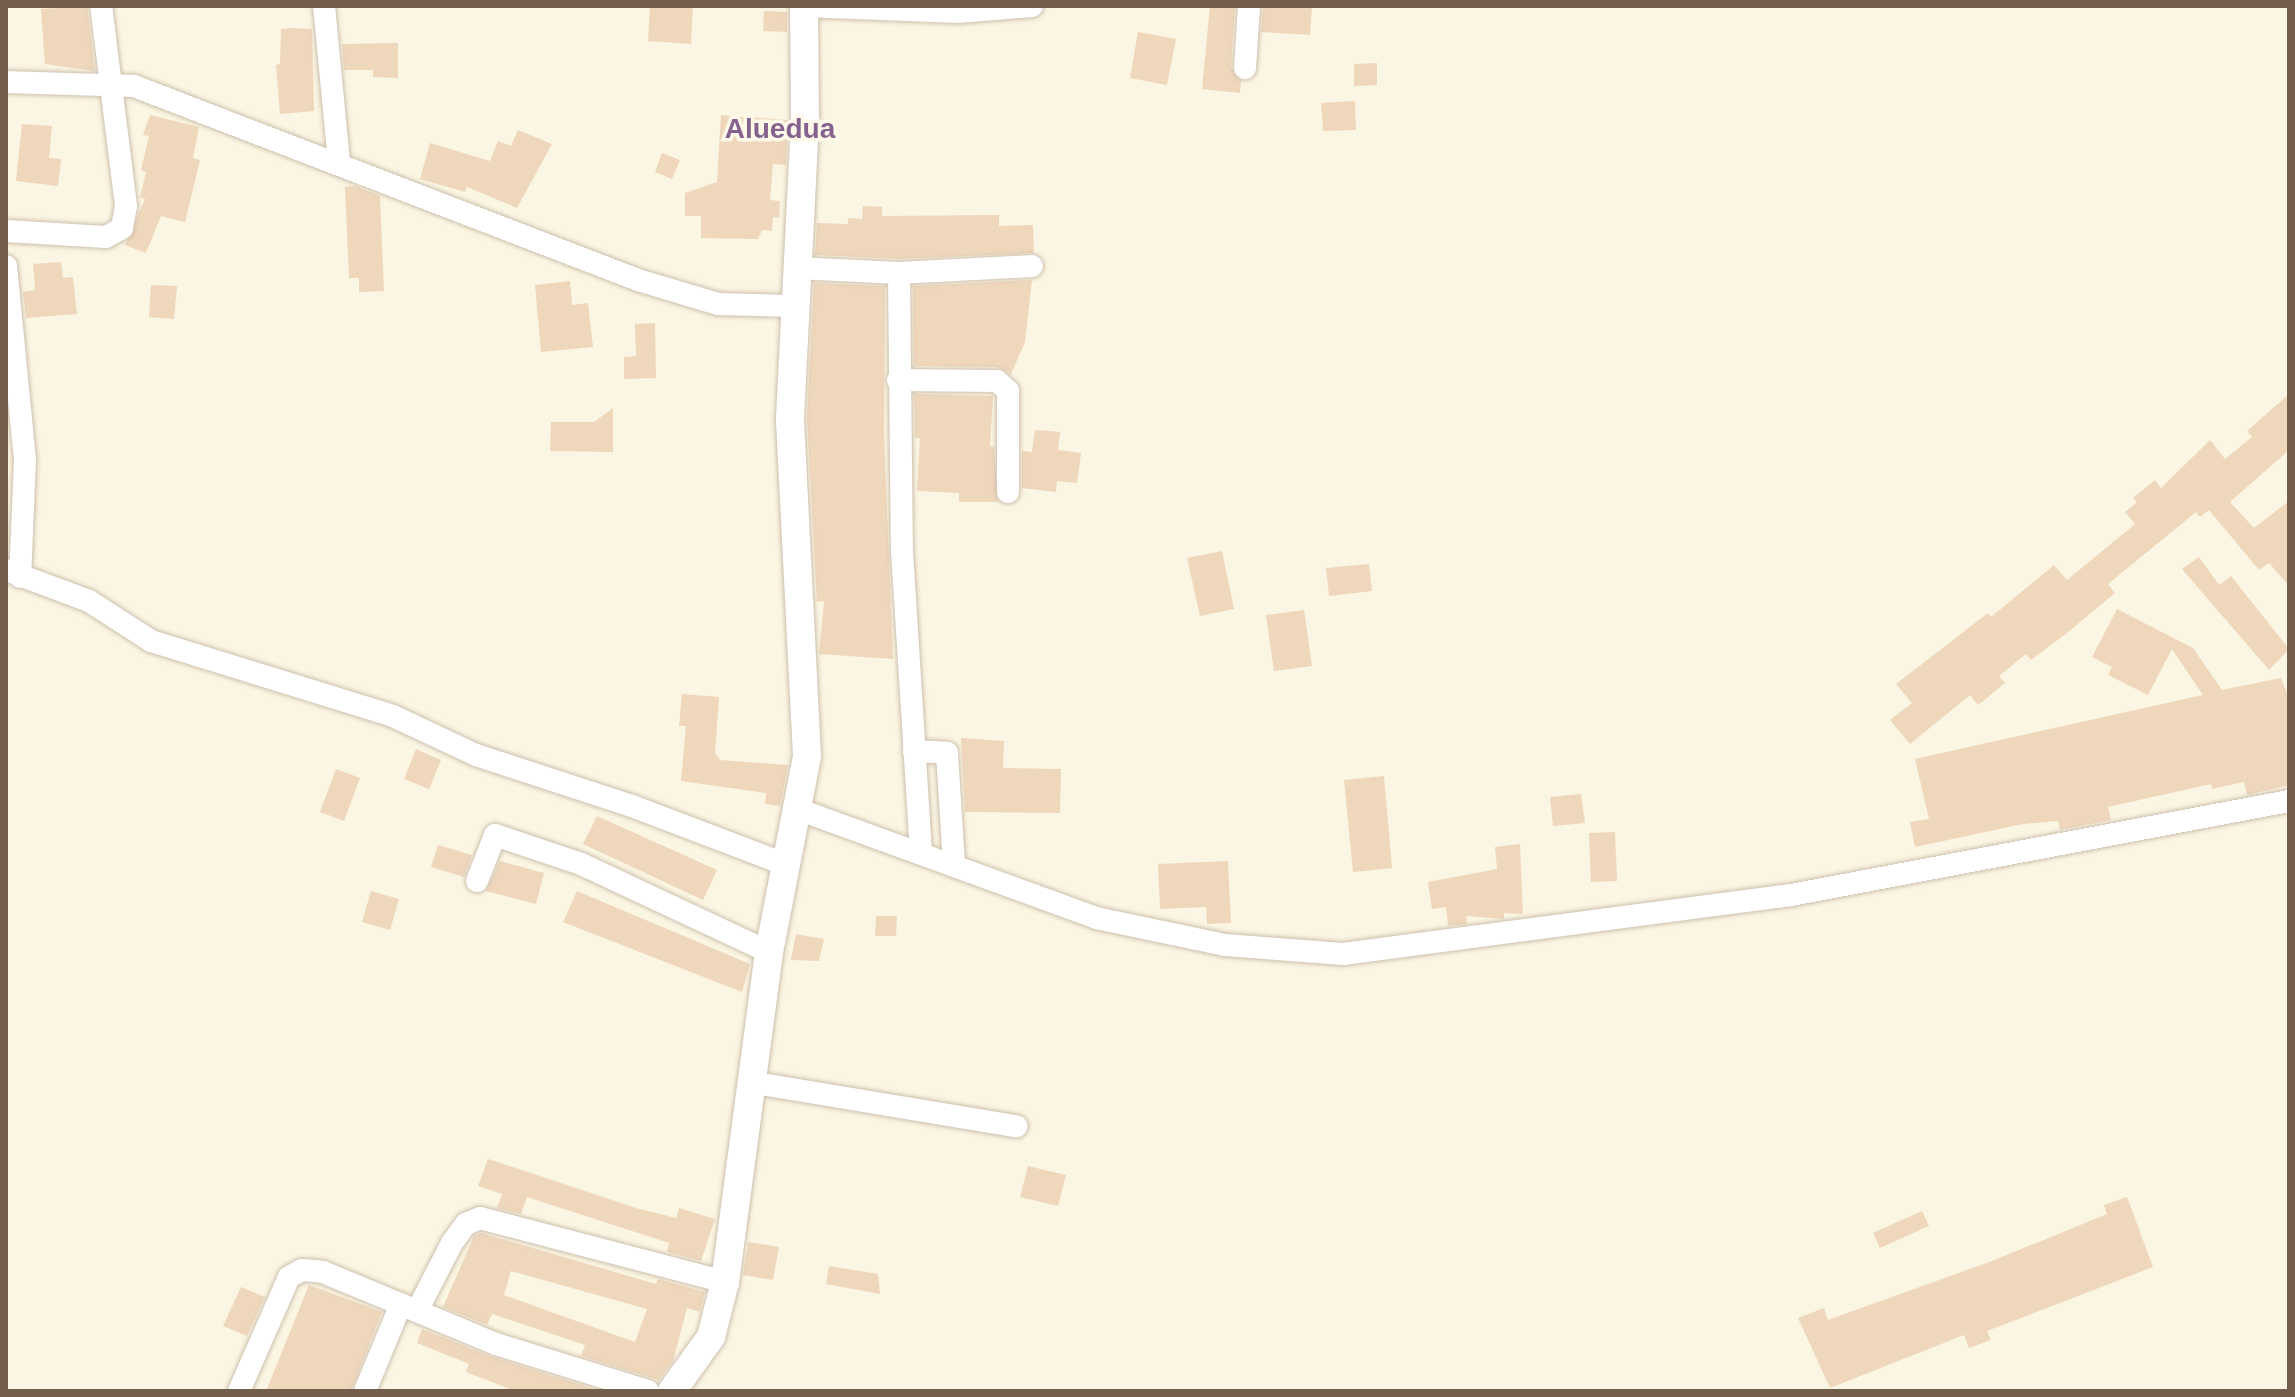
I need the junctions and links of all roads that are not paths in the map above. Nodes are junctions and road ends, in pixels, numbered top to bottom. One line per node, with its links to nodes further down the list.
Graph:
1 (101, 6): 8 (street)
2 (324, 6): 9 (street)
3 (804, 6): 4 (street); 13 (street)
4 (1032, 6)
5 (1249, 6): 6 (street)
6 (1245, 68)
7 (6, 82): 8 (street)
8 (109, 86): 9 (street); 10 (street)
9 (339, 162): 15 (street)
10 (6, 231)
11 (6, 266): 18 (street)
12 (1032, 266): 14 (street)
13 (796, 268): 14 (street); 15 (street)
14 (899, 273): 16 (street)
15 (793, 306): 21 (street)
16 (898, 380): 17 (street); 19 (street)
17 (1008, 492)
18 (13, 573): 24 (street)
19 (914, 751): 22 (street); 23 (street)
20 (2289, 801): 23 (street)
21 (800, 810): 22 (street); 24 (street)
22 (921, 850): 23 (street)
23 (954, 863)
24 (787, 865): 26 (street)
25 (477, 881): 26 (street)
26 (769, 952): 27 (street)
27 (755, 1083): 28 (street); 29 (street)
28 (1016, 1126)
29 (725, 1282): 30 (street); 34 (street)
30 (409, 1308): 31 (street); 32 (street); 33 (street)
31 (239, 1391)
32 (365, 1391)
33 (648, 1391)
34 (672, 1391)

